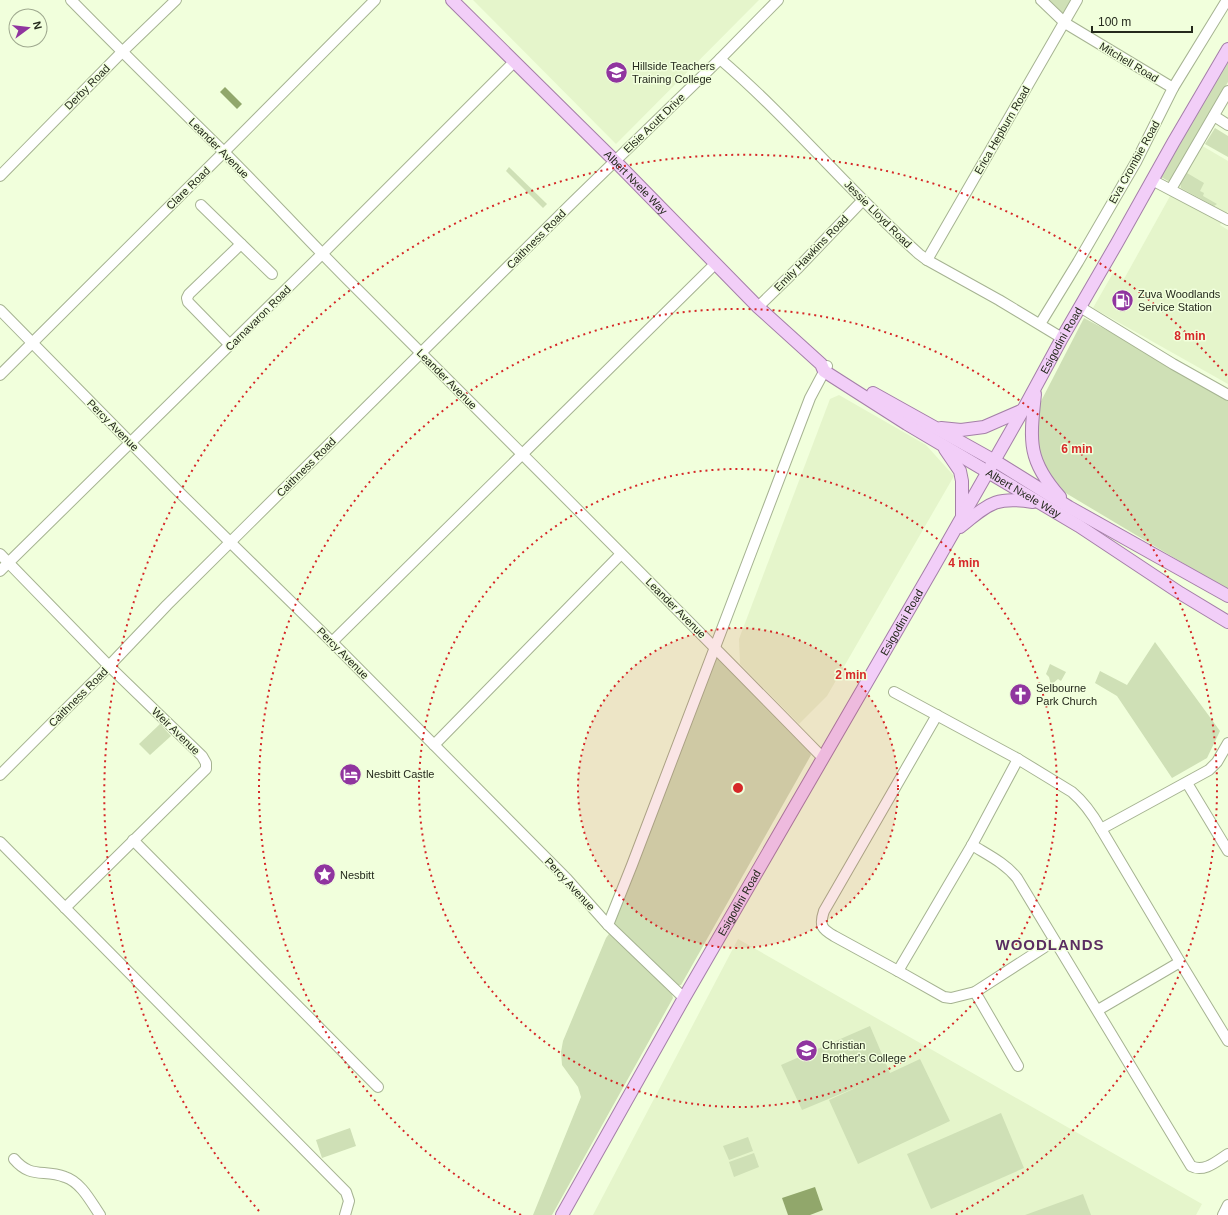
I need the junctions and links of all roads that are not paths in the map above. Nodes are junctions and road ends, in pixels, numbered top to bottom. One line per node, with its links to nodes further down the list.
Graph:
1 (71, 0): 11 (street, Leander Avenue)
2 (176, 0): 11 (street, Derby Road)
3 (375, 0): 18 (street, Clare Road)
4 (452, 0): 13 (main road, Albert Nxele Way)
5 (778, 0): 12 (street, Elsie Acutt Drive)
6 (1041, 0): 9 (street, Mitchell Road)
7 (1077, 0): 9 (street, Erica Hepburn Road)
8 (1227, 0): 14 (street, Eva Crombie Road)
9 (1065, 23): 14 (street, Mitchell Road); 28 (street, Erica Hepburn Road)
10 (1228, 49): 21 (main road, Esigodini Road)
11 (122, 52): 18 (street, Leander Avenue); 20 (street, Derby Road)
12 (720, 59): 19 (street, Elsie Acutt Drive); 23 (street, Jessie Lloyd Road)
13 (514, 62): 19 (main road, Albert Nxele Way); 27 (street, Carnavaron Road)
14 (1173, 88): 34 (street, Eva Crombie Road)
15 (1228, 91): 16 (street)
16 (1214, 116): 17 (street); 22 (street)
17 (1228, 125)
18 (224, 152): 27 (street, Leander Avenue); 36 (street, Clare Road)
19 (615, 161): 29 (main road, Albert Nxele Way); 38 (street, Caithness Road)
20 (0, 176)
21 (1152, 180): 22 (street); 32 (main road, Esigodini Road)
22 (1171, 189): 25 (street)
23 (863, 200): 28 (street, Jessie Lloyd Road); 31 (street, Emily Hawkins Road)
24 (201, 205): 26 (street)
25 (1228, 220)
26 (241, 244): 30 (street); 37 (street)
27 (322, 254): 37 (street, Carnavaron Road); 38 (street, Leander Avenue)
28 (927, 260): 34 (street, Jessie Lloyd Road)
29 (715, 264): 31 (main road, Albert Nxele Way); 47 (street)
30 (272, 274)
31 (758, 306): 39 (main road, Albert Nxele Way)
32 (1080, 307): 35 (main road, Esigodini Road); 42 (street)
33 (0, 310): 36 (street, Percy Avenue)
34 (1040, 324): 35 (street, Jessie Lloyd Road)
35 (1062, 338): 41 (main road, Esigodini Road)
36 (32, 343): 40 (street, Clare Road); 45 (street, Percy Avenue)
37 (230, 345): 45 (street, Carnavaron Road)
38 (422, 353): 47 (street, Leander Avenue); 54 (street, Caithness Road)
39 (824, 367): 44 (main road, Albert Nxele Way); 46 (main road, Albert Nxele Way); 62 (street)
40 (0, 375)
41 (1036, 387): 43 (main road, Esigodini Road); 51 (main road)
42 (1228, 394)
43 (1023, 410): 44 (main road); 48 (main road, Esigodini Road)
44 (934, 427): 48 (main road, Albert Nxele Way)
45 (131, 443): 54 (street, Percy Avenue); 57 (street, Carnavaron Road)
46 (941, 443): 49 (main road, Albert Nxele Way); 52 (main road)
47 (522, 454): 56 (street, Leander Avenue); 61 (street)
48 (995, 461): 49 (main road, Esigodini Road); 51 (main road, Albert Nxele Way)
49 (988, 473): 50 (main road, Albert Nxele Way); 52 (main road, Esigodini Road)
50 (1038, 503): 53 (main road); 60 (main road, Albert Nxele Way)
51 (1069, 507): 59 (main road, Albert Nxele Way)
52 (962, 517): 53 (main road, Esigodini Road)
53 (955, 530): 68 (main road, Esigodini Road)
54 (231, 543): 61 (street, Percy Avenue); 63 (street, Caithness Road)
55 (0, 554): 57 (street, Weir Avenue)
56 (621, 554): 62 (street, Leander Avenue); 67 (street)
57 (8, 563): 58 (street, Carnavaron Road); 63 (street, Weir Avenue)
58 (0, 572)
59 (1228, 596)
60 (1228, 622)
61 (332, 642): 67 (street, Percy Avenue)
62 (715, 647): 68 (street, Leander Avenue); 78 (street)
63 (109, 666): 70 (street, Caithness Road); 73 (street, Weir Avenue)
64 (894, 692): 65 (street)
65 (937, 715): 69 (street); 81 (street)
66 (1228, 743): 71 (street)
67 (434, 745): 78 (street, Percy Avenue)
68 (823, 758): 83 (main road, Esigodini Road)
69 (1018, 759): 72 (street); 75 (street)
70 (0, 775)
71 (1187, 783): 72 (street); 76 (street)
72 (1101, 829): 80 (street)
73 (134, 840): 77 (street, Weir Avenue); 87 (street)
74 (0, 842): 77 (street)
75 (972, 845): 79 (street); 81 (street)
76 (1228, 851)
77 (65, 908): 92 (street)
78 (608, 925): 83 (street, Percy Avenue)
79 (1054, 940): 82 (street); 84 (street)
80 (1180, 962): 84 (street); 85 (street)
81 (898, 971): 82 (street)
82 (975, 992): 86 (street)
83 (684, 998): 93 (main road, Esigodini Road)
84 (1098, 1010): 88 (street)
85 (1228, 1041)
86 (1018, 1066)
87 (378, 1087)
88 (1228, 1154)
89 (14, 1159): 91 (street)
90 (1228, 1205): 94 (street)
91 (100, 1215)
92 (345, 1215)
93 (562, 1215)
94 (1223, 1215)

